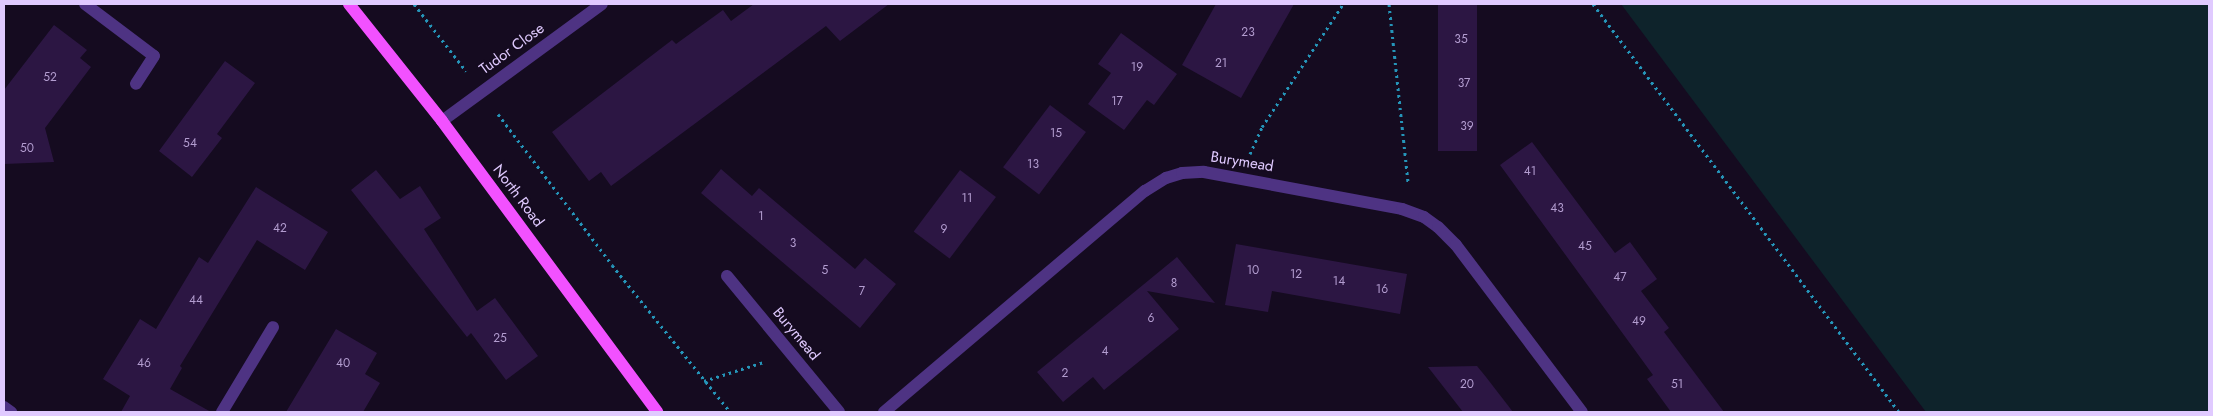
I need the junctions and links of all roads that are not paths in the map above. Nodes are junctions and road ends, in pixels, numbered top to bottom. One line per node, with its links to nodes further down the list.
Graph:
1 (85, 4): 4 (street)
2 (349, 4): 5 (main road, North Road)
3 (602, 4): 5 (street, Tudor Close)
4 (136, 84)
5 (442, 121): 9 (main road, North Road)
6 (727, 276): 12 (street, Burymead)
7 (273, 326): 11 (street)
8 (4, 407): 10 (street)
9 (653, 411)
10 (11, 412)
11 (222, 412)
12 (839, 412)
13 (884, 412): 14 (street, Burymead)
14 (1582, 412)

